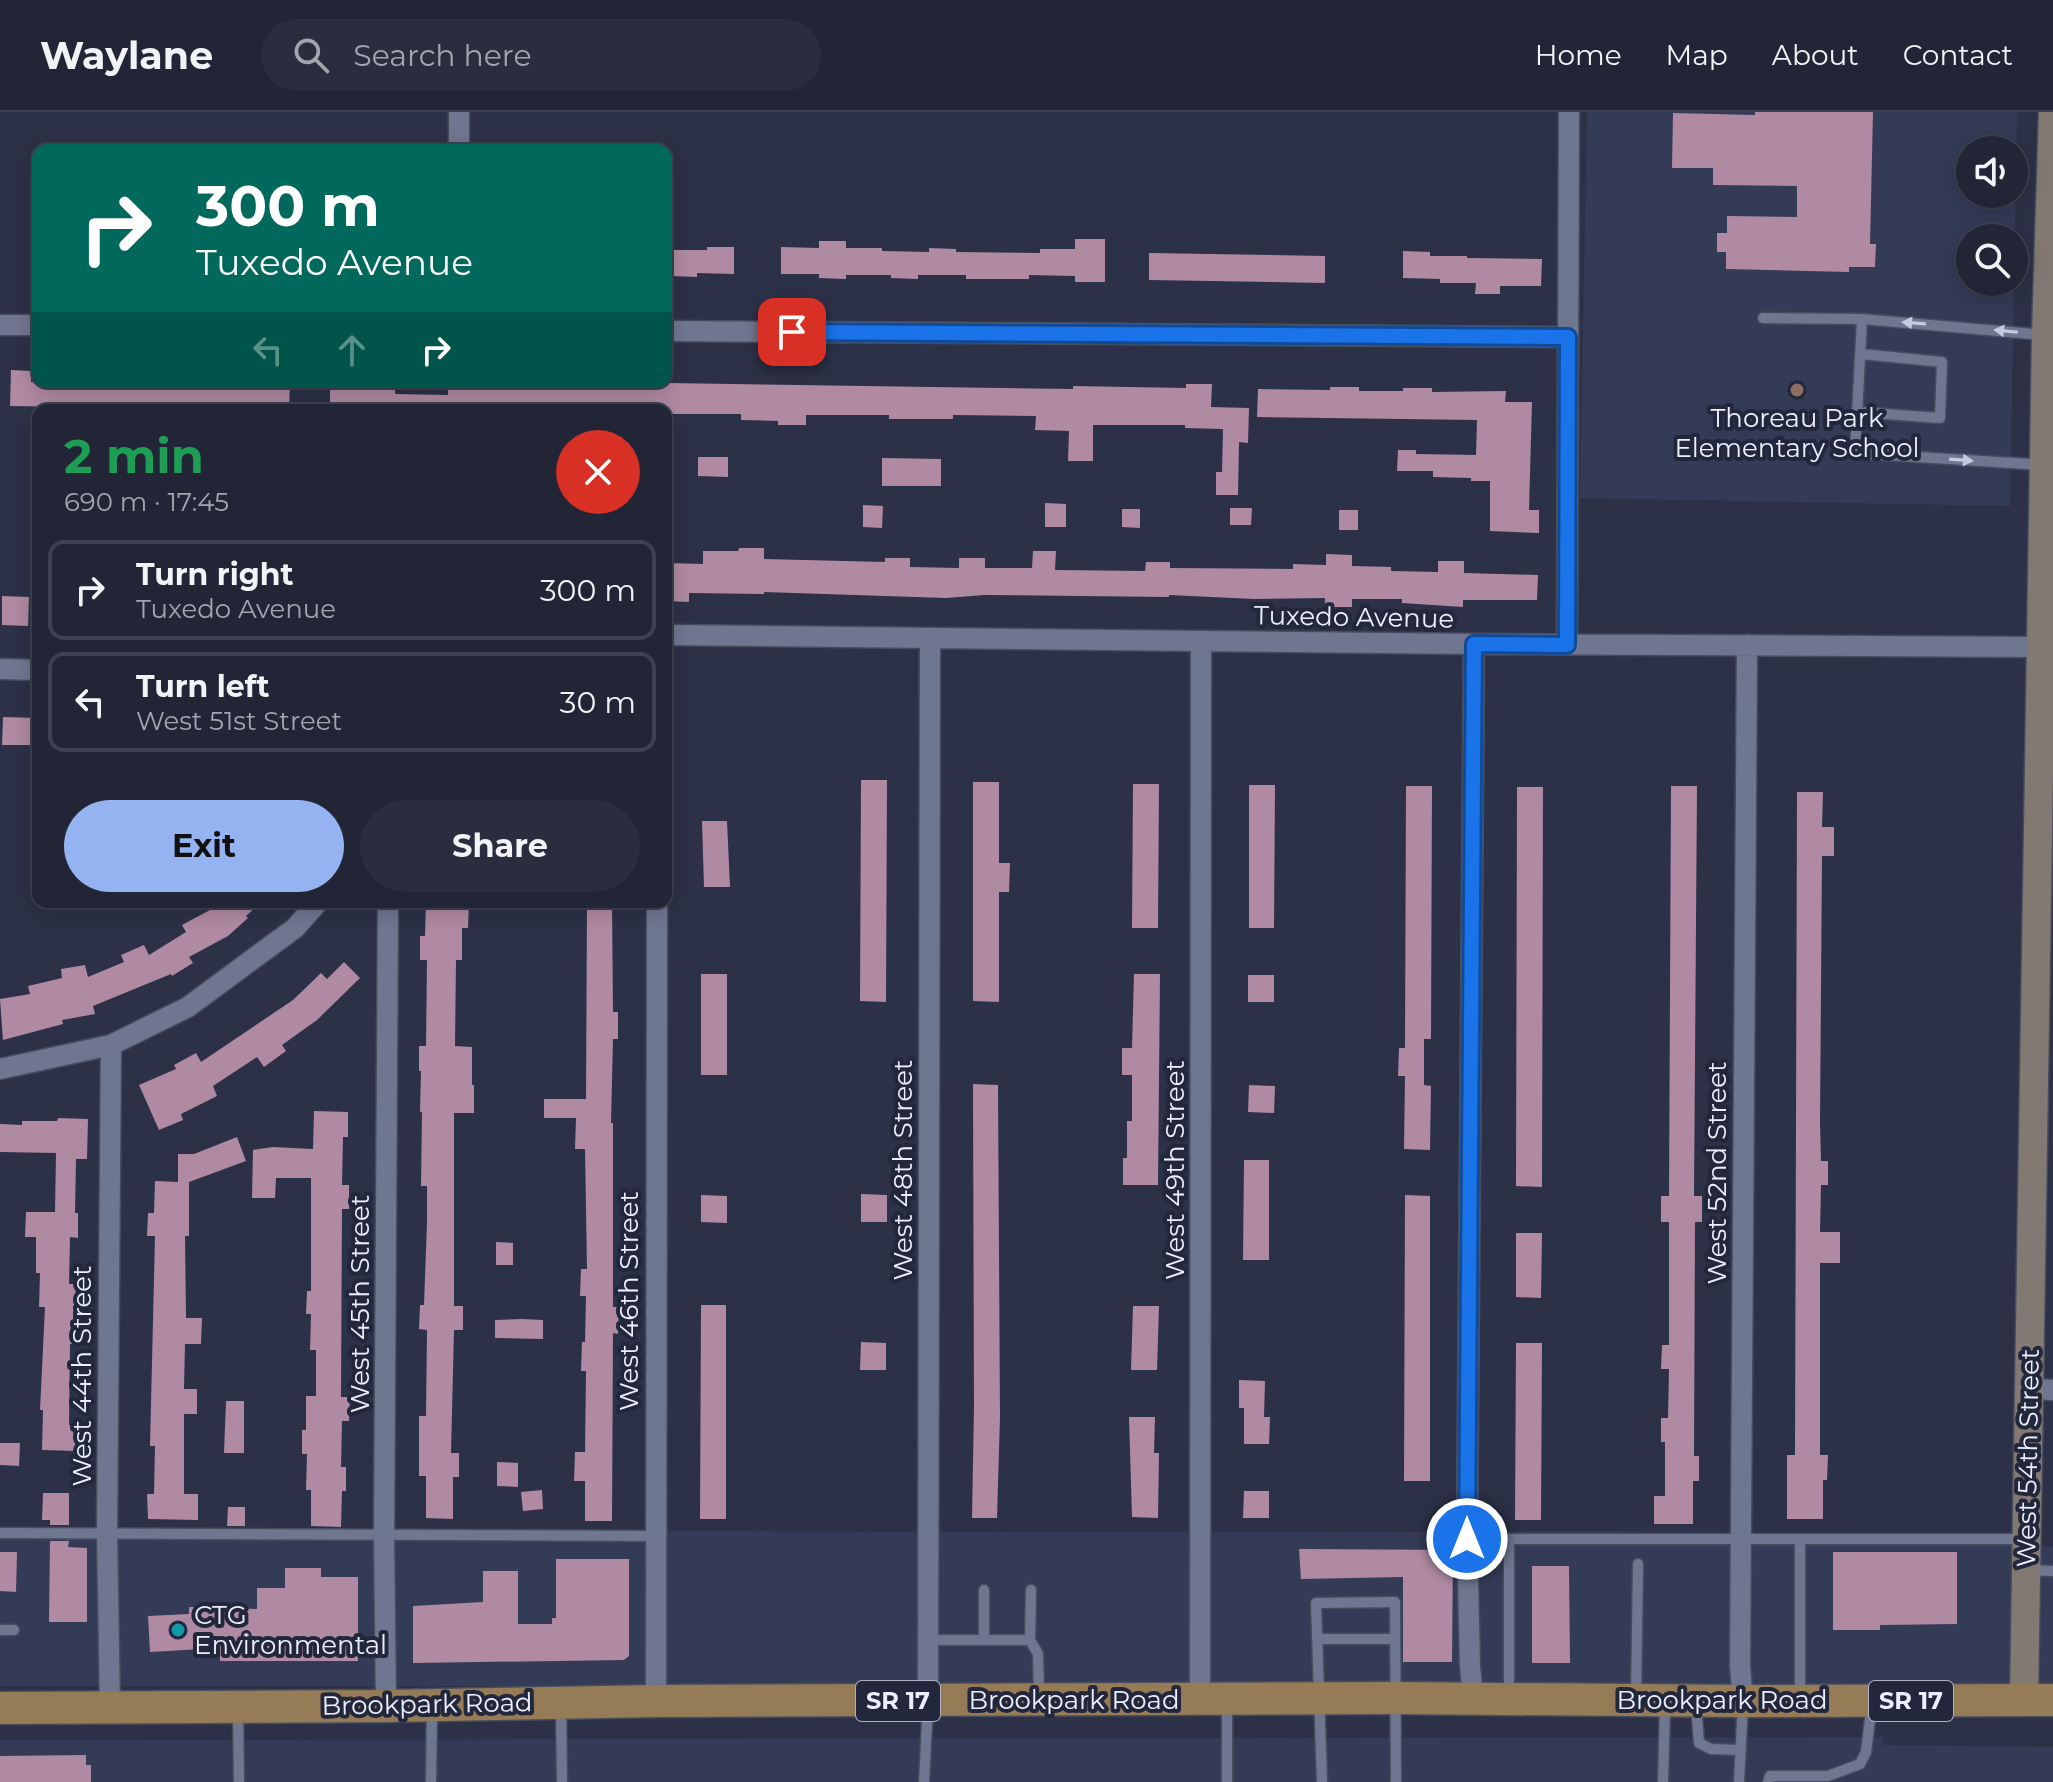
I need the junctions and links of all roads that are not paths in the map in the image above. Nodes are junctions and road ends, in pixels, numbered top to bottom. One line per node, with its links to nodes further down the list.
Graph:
1 (459, 112): 4 (street)
2 (1569, 112): 12 (street)
3 (2053, 112): 5 (street, West 54th Street)
4 (459, 144)
5 (2052, 183): 11 (street, West 54th Street)
6 (1763, 318): 7 (lane)
7 (1862, 319): 11 (lane, one-way to 7); 13 (lane)
8 (0, 325): 9 (street)
9 (32, 325)
10 (672, 331): 12 (street)
11 (2046, 335): 15 (street, West 54th Street)
12 (1568, 337): 20 (street)
13 (1861, 354): 14 (lane); 14 (lane)
14 (1858, 412): 15 (lane, one-way to 15)
15 (2048, 470): 22 (street, West 54th Street)
16 (672, 635): 17 (street, Tuxedo Avenue)
17 (930, 639): 18 (street, Tuxedo Avenue); 50 (street, West 48th Street)
18 (1201, 641): 19 (street, Tuxedo Avenue); 57 (street, West 49th Street)
19 (1474, 644): 20 (street, Tuxedo Avenue); 37 (street)
20 (1567, 645): 21 (street, Tuxedo Avenue)
21 (1747, 645): 22 (street, Tuxedo Avenue); 40 (street, West 52nd Street)
22 (2041, 647): 25 (street, West 54th Street)
23 (0, 669): 24 (street)
24 (32, 670)
25 (2047, 776): 31 (street, West 54th Street)
26 (313, 908): 29 (street)
27 (388, 908): 36 (street, West 45th Street)
28 (657, 908): 35 (street, West 46th Street)
29 (111, 1045): 30 (street); 34 (street, West 44th Street)
30 (0, 1069)
31 (2044, 1080): 32 (street, West 54th Street)
32 (2041, 1390): 39 (street, West 54th Street)
33 (0, 1533): 34 (lane)
34 (107, 1533): 36 (lane); 69 (street, West 44th Street)
35 (654, 1536): 36 (lane); 61 (street, West 46th Street)
36 (384, 1537): 68 (street, West 45th Street)
37 (1467, 1539): 38 (lane); 55 (street)
38 (1509, 1539): 40 (lane); 56 (lane)
39 (2027, 1539): 41 (lane); 43 (street, West 54th Street)
40 (1741, 1540): 41 (lane); 63 (street, West 52nd Street)
41 (1800, 1540): 64 (lane)
42 (1638, 1564): 59 (lane)
43 (2040, 1570): 60 (street, West 54th Street)
44 (984, 1590): 51 (lane)
45 (1031, 1590): 52 (lane)
46 (0, 1630): 47 (lane)
47 (14, 1630)
48 (1317, 1639): 49 (lane); 49 (lane); 53 (lane)
49 (1395, 1639): 54 (lane)
50 (928, 1640): 51 (lane); 62 (street, West 48th Street)
51 (984, 1640): 52 (lane)
52 (1030, 1640): 58 (lane)
53 (1319, 1698): 54 (main road, Brookpark Road / SR 17); 57 (main road, Brookpark Road / SR 17); 79 (lane)
54 (1394, 1698): 55 (main road, Brookpark Road / SR 17); 80 (lane)
55 (1473, 1698): 56 (main road, Brookpark Road / SR 17)
56 (1509, 1698): 59 (main road, Brookpark Road / SR 17)
57 (1214, 1699): 58 (main road, Brookpark Road / SR 17); 78 (lane)
58 (1040, 1700): 62 (main road, Brookpark Road / SR 17)
59 (1666, 1700): 63 (main road, Brookpark Road / SR 17); 72 (lane); 81 (lane)
60 (2039, 1700): 65 (main road, Brookpark Road / SR 17)
61 (656, 1701): 62 (main road, Brookpark Road / SR 17); 66 (main road, Brookpark Road / SR 17)
62 (928, 1701): 77 (lane)
63 (1743, 1701): 64 (main road, Brookpark Road / SR 17); 72 (lane)
64 (1800, 1701): 65 (main road, Brookpark Road / SR 17)
65 (1873, 1701): 73 (lane)
66 (561, 1702): 67 (main road, Brookpark Road / SR 17); 76 (lane)
67 (432, 1704): 68 (main road, Brookpark Road / SR 17); 75 (lane)
68 (386, 1706): 70 (main road, Brookpark Road / SR 17)
69 (110, 1707): 70 (main road, Brookpark Road / SR 17); 71 (main road, Brookpark Road / SR 17)
70 (238, 1707): 74 (lane)
71 (0, 1708)
72 (1740, 1750): 82 (lane)
73 (1826, 1779): 83 (lane)
74 (239, 1782)
75 (431, 1782)
76 (562, 1782)
77 (924, 1782)
78 (1227, 1782)
79 (1322, 1782)
80 (1396, 1782)
81 (1663, 1782)
82 (1739, 1782)
83 (1768, 1782)

